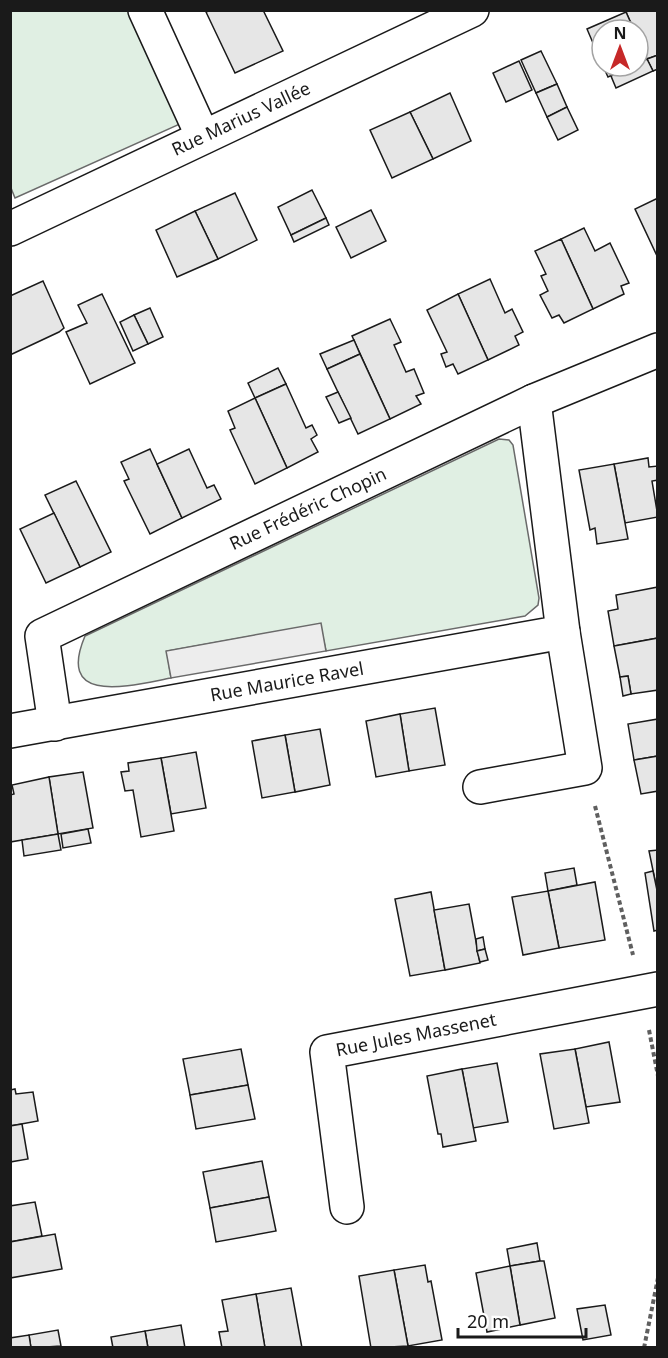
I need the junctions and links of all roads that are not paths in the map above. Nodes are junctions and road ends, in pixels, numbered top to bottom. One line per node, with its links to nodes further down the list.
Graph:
1 (145, 10): 3 (street)
2 (472, 10): 3 (street, Rue Marius Vallée)
3 (203, 137): 4 (street, Rue Marius Vallée)
4 (10, 229)
5 (657, 350): 6 (street, Rue Frédéric Chopin)
6 (534, 401): 7 (street); 8 (street, Rue Frédéric Chopin)
7 (563, 632): 8 (street, Rue Maurice Ravel); 10 (street)
8 (56, 723): 9 (street, Rue Maurice Ravel)
9 (10, 731)
10 (480, 787)
11 (650, 990): 12 (street, Rue Jules Massenet)
12 (347, 1207)

